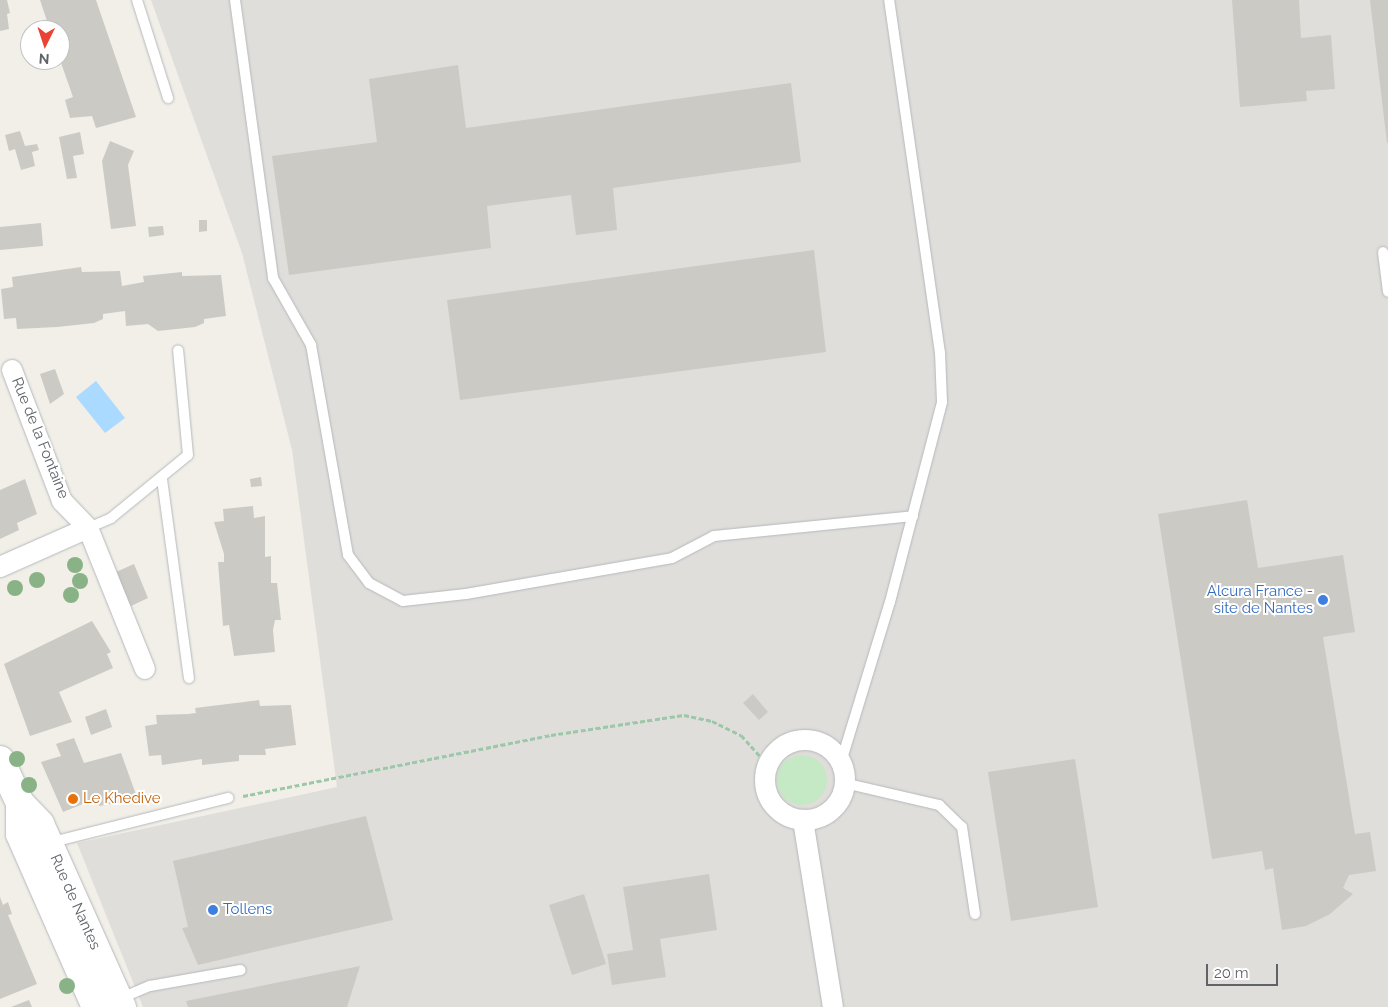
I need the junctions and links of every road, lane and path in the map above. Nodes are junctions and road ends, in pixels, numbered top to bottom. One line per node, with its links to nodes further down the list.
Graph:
1 (137, 0): 4 (lane)
2 (235, 0): 10 (lane)
3 (889, 0): 10 (lane)
4 (168, 98)
5 (1383, 252): 6 (lane)
6 (1388, 292)
7 (178, 350): 9 (lane)
8 (12, 370): 11 (street, Rue de la Fontaine)
9 (162, 479): 11 (lane); 14 (lane)
10 (913, 516): 16 (lane)
11 (88, 528): 12 (street); 13 (street, Rue de la Fontaine)
12 (0, 567)
13 (145, 669)
14 (190, 678)
15 (0, 760): 20 (main road, Rue de Nantes)
16 (841, 762): 17 (street); 18 (street)
17 (768, 765): 19 (path); 21 (street)
18 (844, 783): 21 (street); 23 (lane)
19 (228, 798): 22 (lane)
20 (20, 803): 22 (main road, Rue de Nantes); 25 (main road, Rue de Nantes)
21 (803, 820): 26 (street)
22 (49, 843): 25 (main road, Rue de Nantes)
23 (974, 914)
24 (241, 970): 25 (lane)
25 (112, 1004)
26 (833, 1007)

